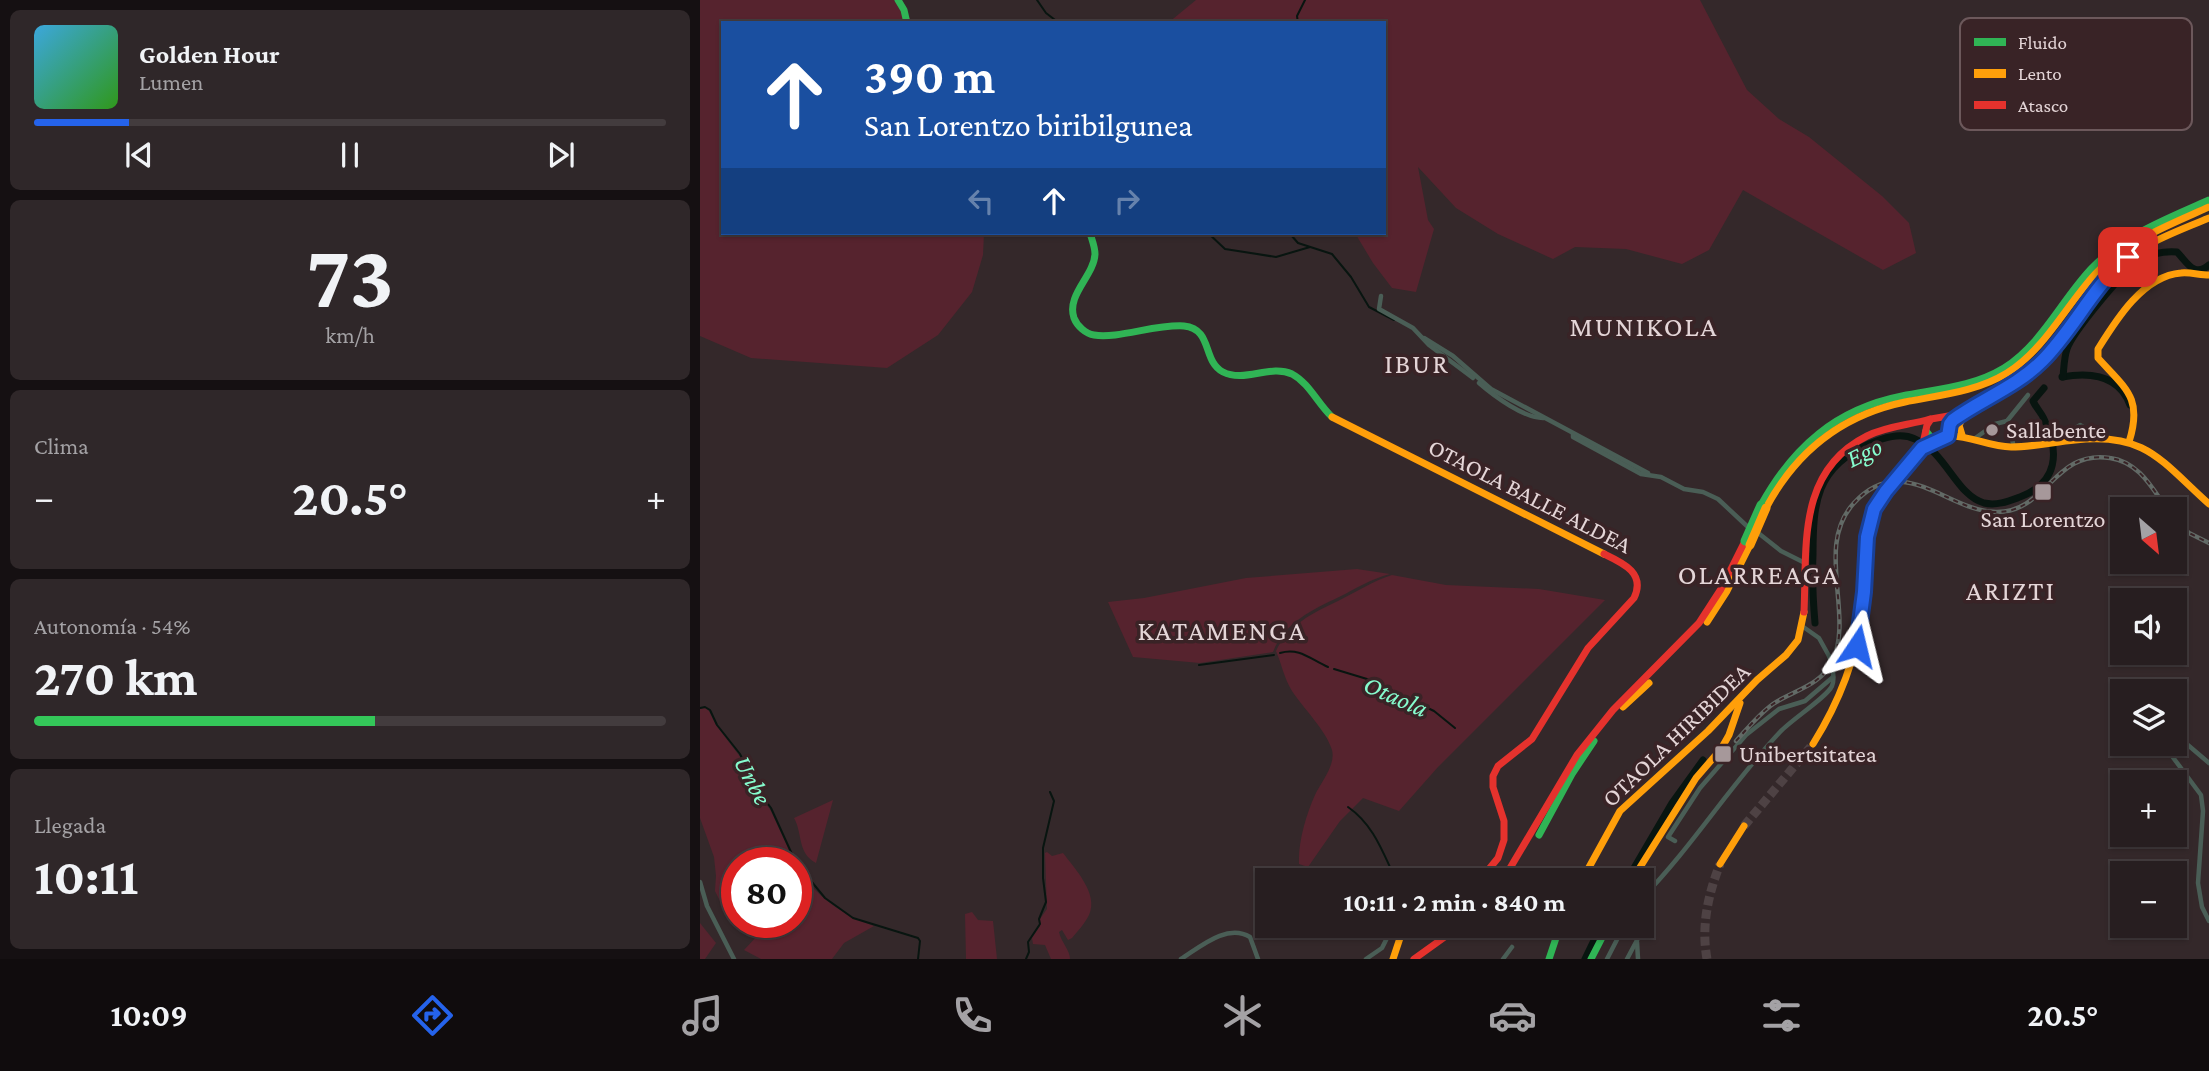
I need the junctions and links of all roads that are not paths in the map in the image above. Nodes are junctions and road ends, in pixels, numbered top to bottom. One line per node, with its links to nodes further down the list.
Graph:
1 (898, 0): 2 (main road)
2 (907, 21)
3 (2209, 201): 9 (main road)
4 (2209, 207): 9 (main road)
5 (2209, 218): 11 (main road)
6 (1090, 235): 40 (main road, OTAOLA BALLE ALDEA)
7 (2209, 275): 23 (main road)
8 (1381, 296): 27 (street)
9 (2044, 335): 26 (main road, bridge)
10 (2028, 395): 13 (street)
11 (1974, 408): 12 (main road); 18 (main road)
12 (1964, 413): 15 (main road); 17 (main road)
13 (2007, 421): 20 (street); 24 (street)
14 (2085, 428): 16 (street); 19 (street); 21 (street)
15 (1949, 429): 17 (main road); 17 (main road); 18 (main road)
16 (2074, 429): 21 (street); 22 (street)
17 (1930, 433): 27 (main road); 33 (main road, bridge)
18 (1963, 436): 20 (main road)
19 (2105, 439): 21 (main road); 23 (main road)
20 (1974, 440): 24 (main road)
21 (2082, 440): 22 (main road)
22 (2061, 442): 24 (main road)
23 (2129, 442): 25 (main road)
24 (2014, 447)
25 (2209, 504)
26 (1748, 543): 41 (main road); 42 (main road)
27 (1806, 564): 28 (main road)
28 (1803, 624): 29 (main road, OTAOLA HIRIBIDEA); 30 (street, bridge)
29 (1761, 677): 31 (main road, OTAOLA HIRIBIDEA); 32 (main road)
30 (1830, 685): 38 (street); 46 (street)
31 (1711, 728): 32 (main road); 43 (main road, OTAOLA HIRIBIDEA)
32 (1727, 738): 44 (main road)
33 (1813, 744)
34 (2187, 744): 36 (street)
35 (2172, 756): 47 (street)
36 (2209, 763)
37 (1744, 826): 39 (main road)
38 (1675, 841)
39 (1720, 864)
40 (1489, 868)
41 (1512, 868)
42 (1519, 868)
43 (1589, 868)
44 (1640, 868)
45 (700, 882): 60 (street)
46 (1654, 885)
47 (2209, 921)
48 (1388, 938): 63 (street)
49 (1400, 938): 58 (main road)
50 (1443, 938): 64 (main road)
51 (1452, 938): 65 (main road)
52 (1556, 938): 67 (main road)
53 (1602, 938): 68 (main road)
54 (1618, 938): 69 (street)
55 (1637, 940): 57 (street); 59 (street)
56 (1511, 947): 66 (street)
57 (1638, 956): 59 (street)
58 (1393, 957)
59 (1628, 957)
60 (734, 959)
61 (1181, 959): 62 (street)
62 (1258, 959)
63 (1366, 959)
64 (1414, 959)
65 (1424, 959)
66 (1503, 959)
67 (1549, 959)
68 (1591, 959)
69 (1607, 959)

